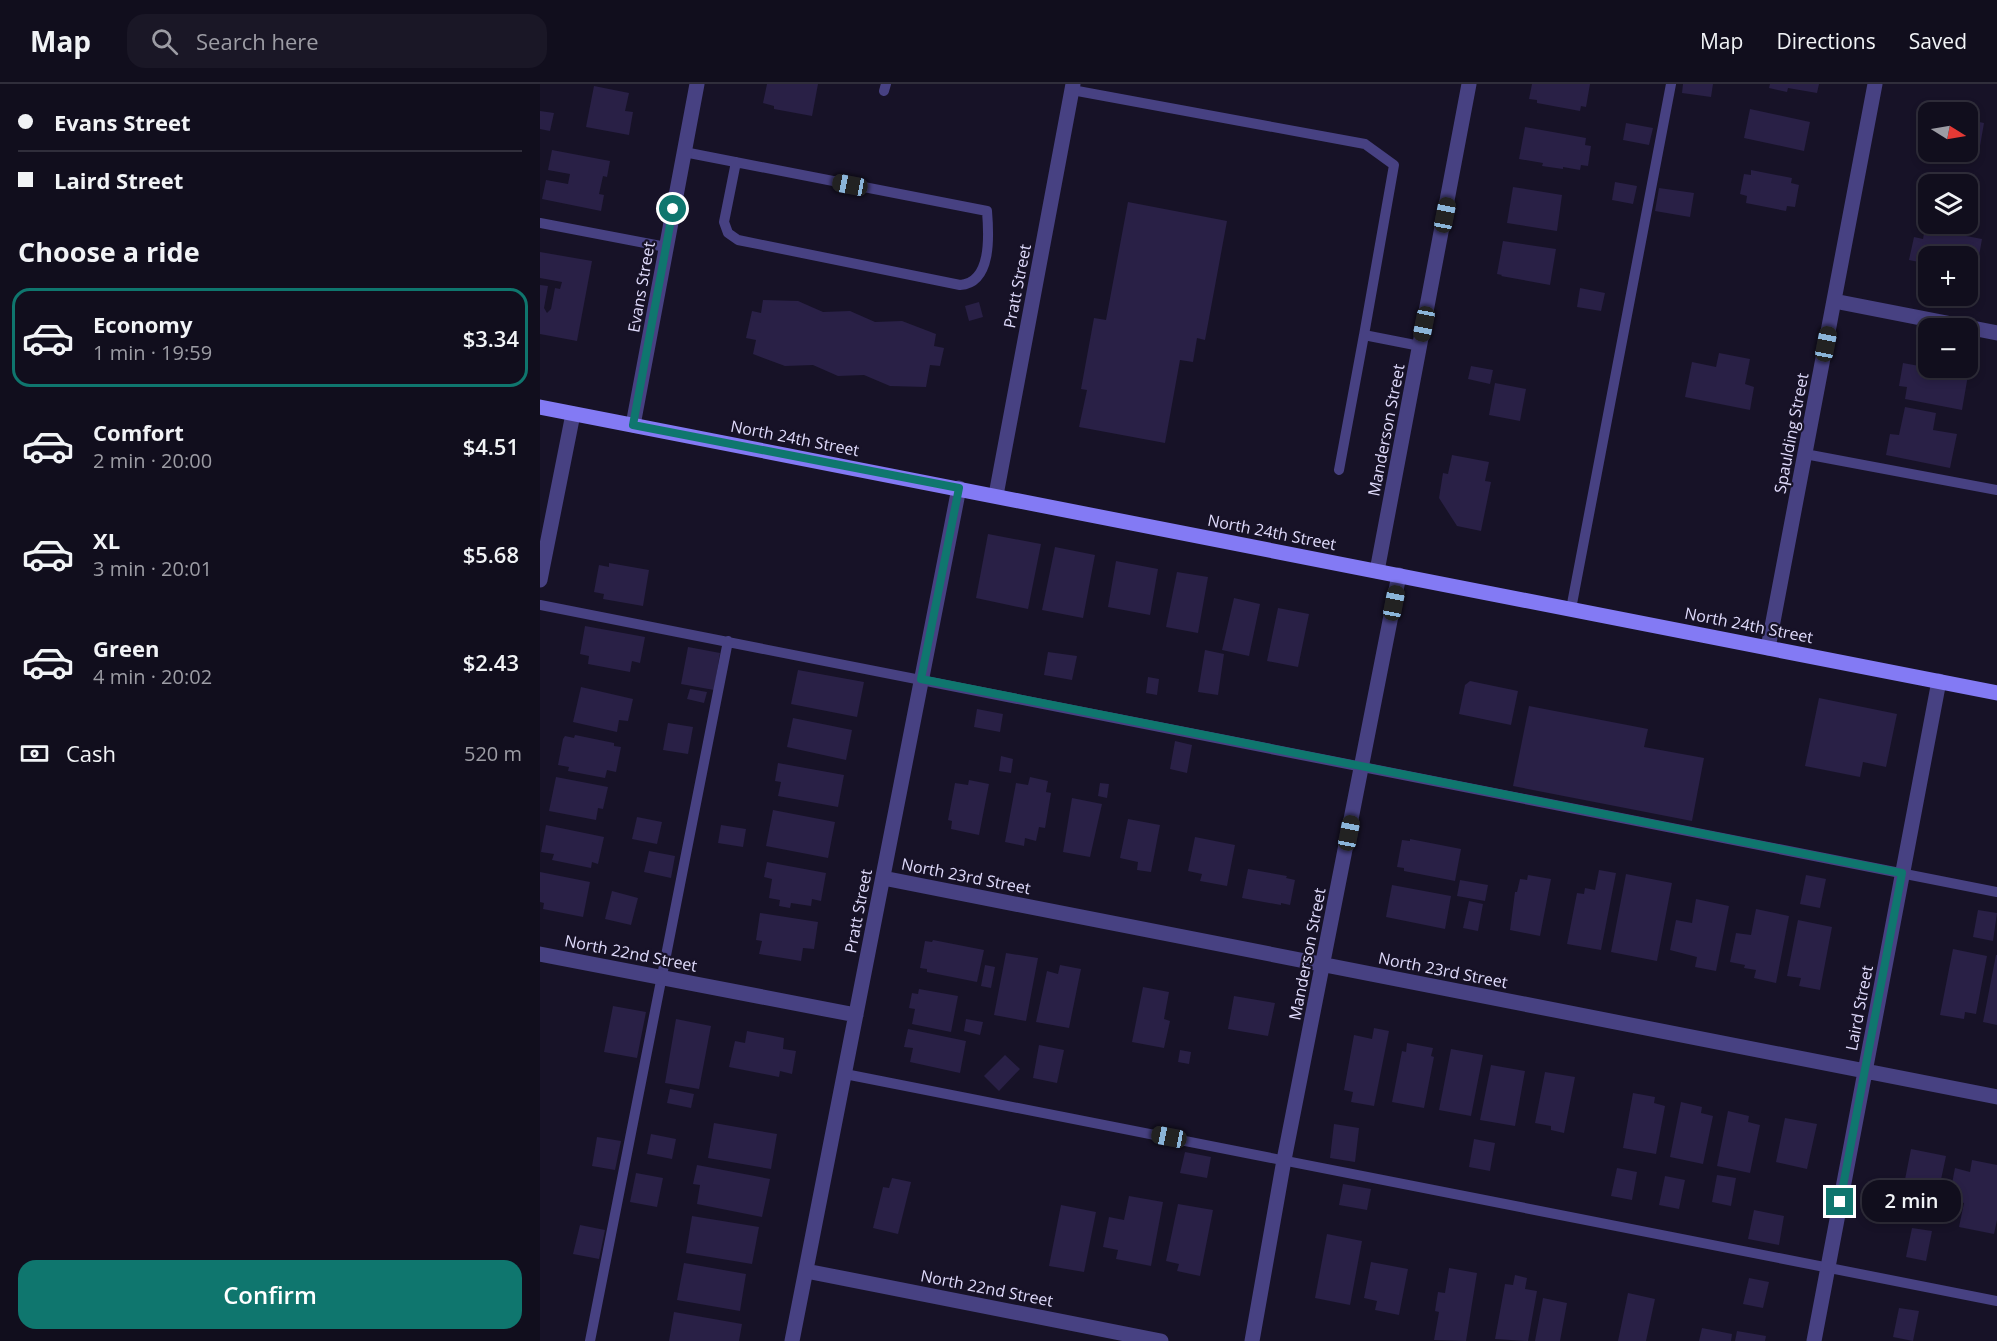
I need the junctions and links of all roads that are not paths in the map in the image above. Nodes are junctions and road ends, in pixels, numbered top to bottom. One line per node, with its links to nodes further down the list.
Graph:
1 (697, 84): 6 (street, Evans Street)
2 (1469, 84): 13 (street, Manderson Street)
3 (1671, 84): 26 (lane)
4 (1875, 84): 10 (street, Spaulding Street)
5 (1073, 87): 12 (lane); 21 (street, Pratt Street)
6 (684, 152): 7 (lane); 9 (street, Evans Street)
7 (736, 162): 7 (lane)
8 (540, 223): 9 (lane)
9 (666, 248): 16 (street, Evans Street)
10 (1834, 300): 11 (street); 17 (street, Spaulding Street)
11 (1997, 333)
12 (1364, 335): 13 (lane); 18 (lane)
13 (1420, 346): 22 (street, Manderson Street)
14 (540, 407): 15 (main road, North 24th Street)
15 (573, 414): 16 (main road, North 24th Street); 24 (street)
16 (633, 425): 19 (main road, North 24th Street)
17 (1805, 454): 20 (lane); 28 (street, Spaulding Street)
18 (1339, 470)
19 (959, 488): 21 (main road, North 24th Street); 29 (street, Pratt Street)
20 (1997, 490)
21 (996, 495): 22 (main road, North 24th Street)
22 (1377, 571): 23 (main road, North 24th Street)
23 (1399, 575): 26 (main road, North 24th Street); 32 (street, Manderson Street)
24 (540, 580)
25 (540, 605): 27 (lane)
26 (1571, 609): 28 (main road, North 24th Street)
27 (728, 641): 29 (lane); 38 (lane)
28 (1768, 648): 30 (main road, North 24th Street)
29 (921, 679): 32 (lane); 34 (street, Pratt Street)
30 (1939, 681): 31 (main road, North 24th Street); 33 (street, Laird Street)
31 (1997, 693)
32 (1362, 767): 33 (lane); 37 (street, Manderson Street)
33 (1902, 873): 35 (lane); 40 (street, Laird Street)
34 (883, 878): 37 (street, North 23rd Street); 39 (street, Pratt Street)
35 (1997, 892)
36 (540, 954): 38 (street, North 22nd Street)
37 (1323, 964): 40 (street, North 23rd Street); 43 (street, Manderson Street)
38 (662, 977): 39 (street, North 22nd Street); 47 (lane)
39 (856, 1015): 41 (street, Pratt Street)
40 (1865, 1071): 42 (street, North 23rd Street); 44 (street, Laird Street)
41 (845, 1074): 43 (lane); 45 (street, Pratt Street)
42 (1997, 1097)
43 (1284, 1160): 44 (lane); 50 (street, Manderson Street)
44 (1827, 1267): 46 (lane); 51 (street, Laird Street)
45 (806, 1271): 48 (street, Pratt Street); 49 (street, North 22nd Street)
46 (1997, 1301)
47 (590, 1341)
48 (792, 1341)
49 (1161, 1341)
50 (1252, 1341)
51 (1814, 1341)

